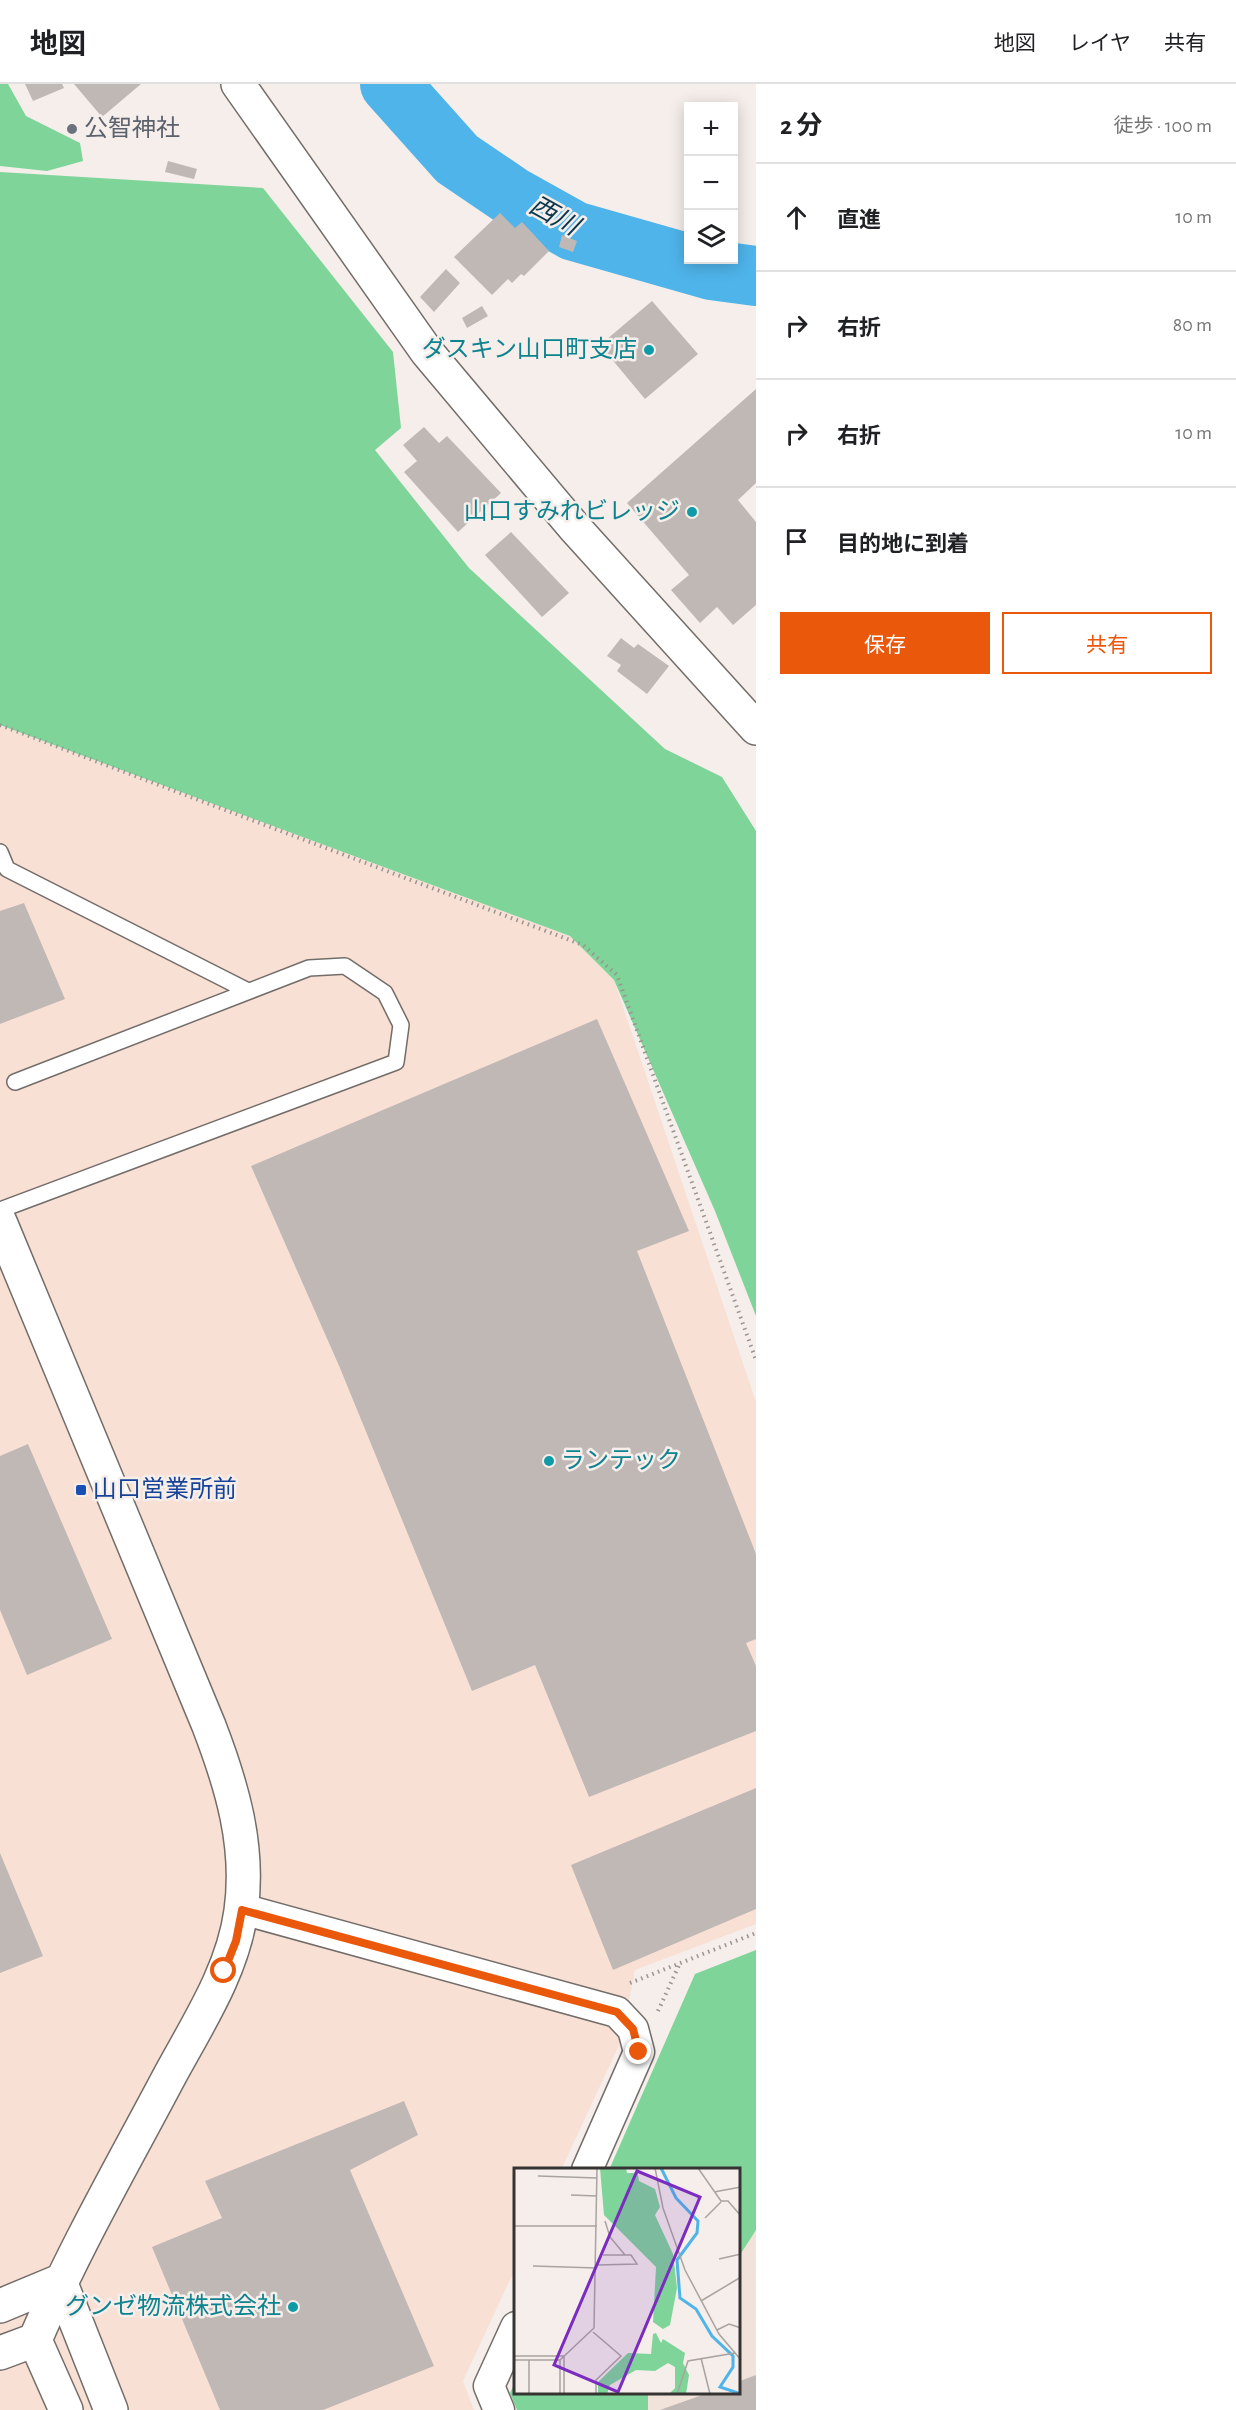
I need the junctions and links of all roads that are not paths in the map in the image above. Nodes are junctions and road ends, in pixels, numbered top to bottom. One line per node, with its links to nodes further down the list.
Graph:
1 (238, 84): 2 (street)
2 (756, 728)
3 (0, 852): 4 (lane)
4 (248, 991): 5 (lane); 6 (lane)
5 (15, 1082)
6 (2, 1229): 7 (street)
7 (242, 1910): 8 (street); 9 (street)
8 (588, 2168)
9 (60, 2281): 10 (street); 12 (street); 15 (street)
10 (0, 2306)
11 (514, 2331): 16 (street)
12 (35, 2340): 13 (street); 14 (street)
13 (0, 2353)
14 (66, 2410)
15 (111, 2410)
16 (499, 2410)

